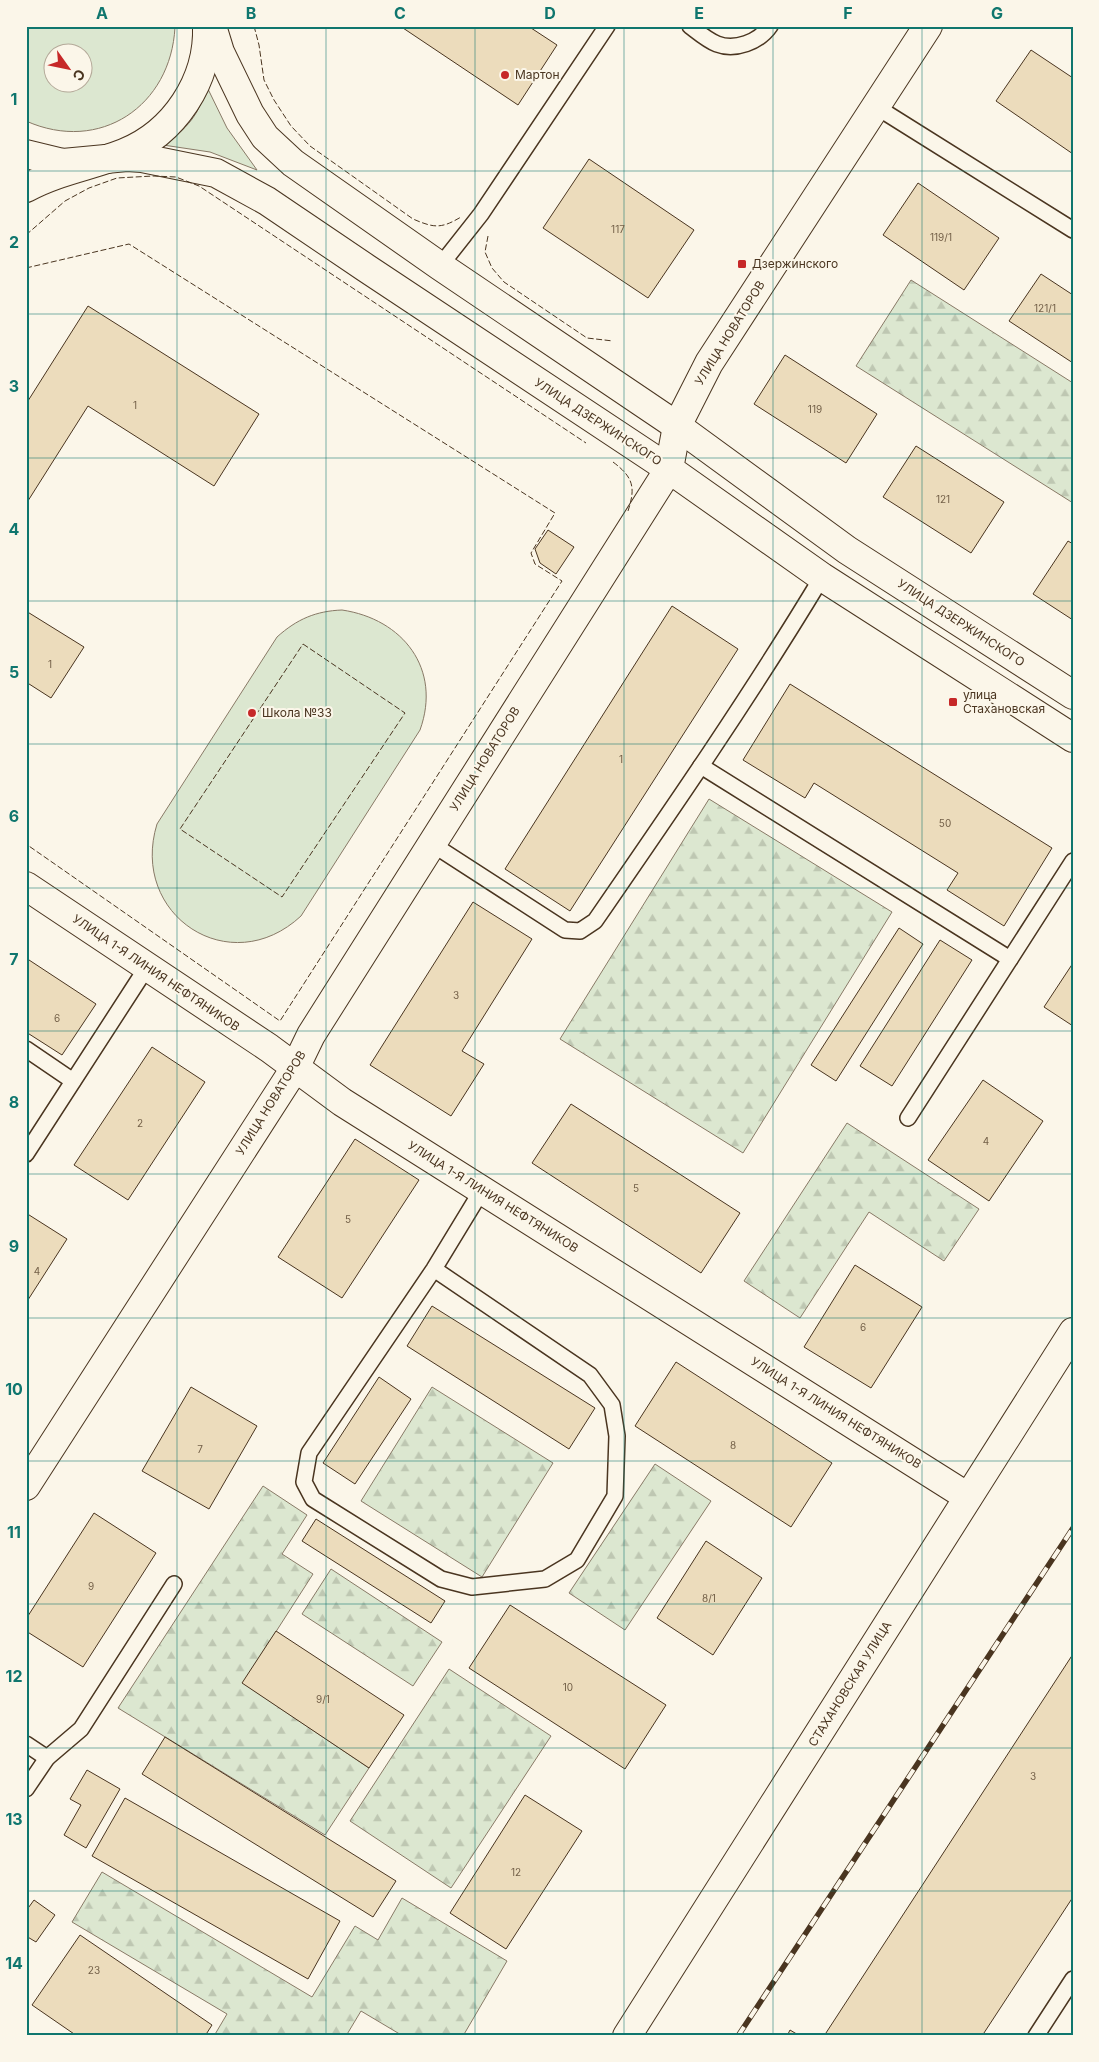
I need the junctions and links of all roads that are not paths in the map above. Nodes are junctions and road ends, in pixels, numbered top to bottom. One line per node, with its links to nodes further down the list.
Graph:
1 (207, 26): 9 (street, УЛИЦА ДЗЕРЖИНСКОГО)
2 (212, 26): 12 (street, УЛИЦА ДЗЕРЖИНСКОГО)
3 (606, 26): 12 (lane)
4 (690, 26): 5 (lane)
5 (770, 26)
6 (928, 26): 7 (street, УЛИЦА НОВАТОРОВ)
7 (875, 106): 11 (lane); 13 (street, УЛИЦА НОВАТОРОВ)
8 (26, 154): 9 (street, УЛИЦА ДЗЕРЖИНСКОГО)
9 (96, 162): 10 (street); 14 (street, УЛИЦА ДЗЕРЖИНСКОГО)
10 (26, 188)
11 (1073, 230)
12 (440, 266): 13 (street, УЛИЦА ДЗЕРЖИНСКОГО)
13 (676, 426): 14 (street, УЛИЦА НОВАТОРОВ); 16 (street, УЛИЦА ДЗЕРЖИНСКОГО)
14 (669, 469): 15 (street, УЛИЦА ДЗЕРЖИНСКОГО); 19 (street, УЛИЦА НОВАТОРОВ)
15 (822, 577): 17 (street, УЛИЦА ДЗЕРЖИНСКОГО); 18 (lane)
16 (1073, 695)
17 (1073, 738)
18 (701, 766): 19 (lane); 22 (lane)
19 (432, 844): 25 (street, УЛИЦА НОВАТОРОВ)
20 (1073, 861): 22 (lane)
21 (26, 886): 23 (street, УЛИЦА 1-Я ЛИНИЯ НЕФТЯНИКОВ)
22 (1010, 959): 27 (lane)
23 (147, 967): 25 (street, УЛИЦА 1-Я ЛИНИЯ НЕФТЯНИКОВ); 26 (lane)
24 (26, 1049): 26 (lane)
25 (295, 1068): 29 (street, УЛИЦА 1-Я ЛИНИЯ НЕФТЯНИКОВ); 32 (street, УЛИЦА НОВАТОРОВ)
26 (73, 1081): 28 (lane)
27 (908, 1118)
28 (26, 1154)
29 (482, 1190): 30 (lane); 33 (street, УЛИЦА 1-Я ЛИНИЯ НЕФТЯНИКОВ)
30 (434, 1269): 30 (lane)
31 (1073, 1332): 33 (street, СТАХАНОВСКАЯ УЛИЦА)
32 (26, 1486)
33 (968, 1497): 39 (street, СТАХАНОВСКАЯ УЛИЦА)
34 (174, 1584): 36 (lane)
35 (26, 1744): 36 (lane)
36 (47, 1758): 37 (lane)
37 (26, 1789)
38 (1073, 1979): 40 (lane)
39 (627, 2036)
40 (1036, 2036)

